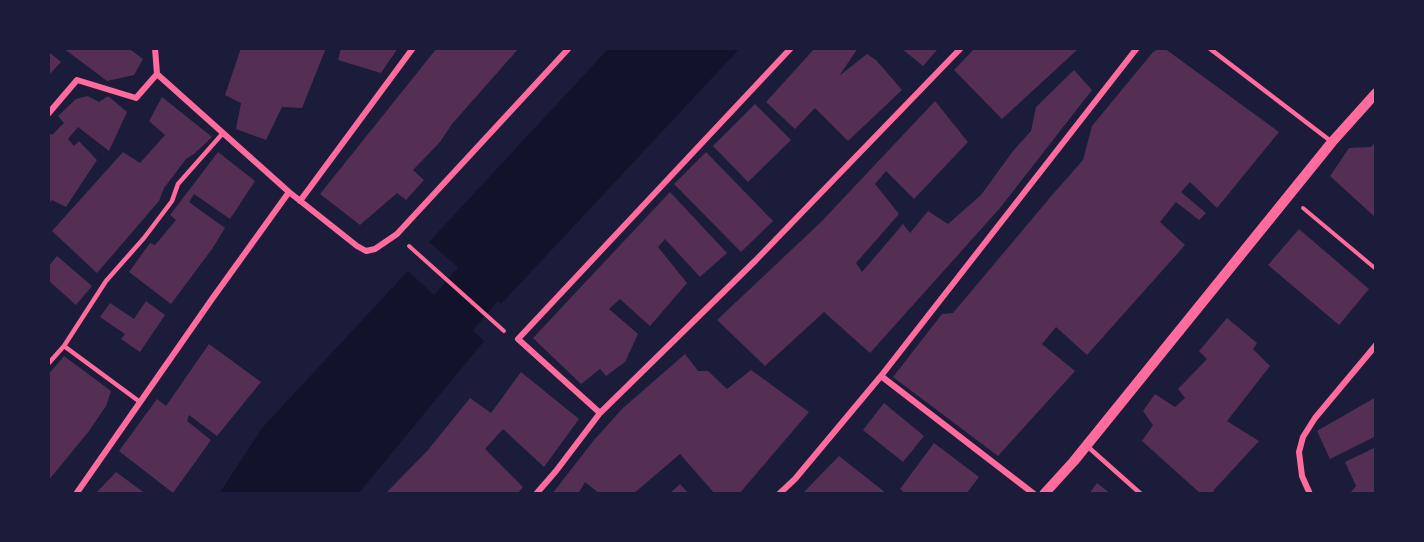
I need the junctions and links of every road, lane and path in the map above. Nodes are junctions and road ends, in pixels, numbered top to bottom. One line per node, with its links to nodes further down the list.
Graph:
1 (155, 48): 8 (street)
2 (413, 48): 15 (street)
3 (569, 48): 15 (street)
4 (791, 48): 24 (street)
5 (961, 48): 24 (street)
6 (1137, 48): 22 (street)
7 (1209, 48): 12 (lane)
8 (157, 74): 10 (street); 11 (street)
9 (1376, 93): 12 (street)
10 (48, 114)
11 (223, 133): 13 (street); 20 (lane)
12 (1332, 142): 14 (street)
13 (289, 192): 15 (street); 23 (street)
14 (1288, 196): 17 (path); 25 (street)
15 (300, 201)
16 (404, 241): 18 (path)
17 (1376, 269)
18 (507, 334)
19 (1376, 345): 32 (street)
20 (64, 346): 21 (lane); 23 (lane)
21 (48, 364)
22 (881, 376): 28 (street); 29 (street)
23 (140, 402): 26 (street)
24 (600, 412): 27 (street)
25 (1086, 445): 30 (street); 31 (lane)
26 (76, 494)
27 (536, 494)
28 (779, 494)
29 (1034, 494)
30 (1044, 494)
31 (1141, 494)
32 (1310, 494)

